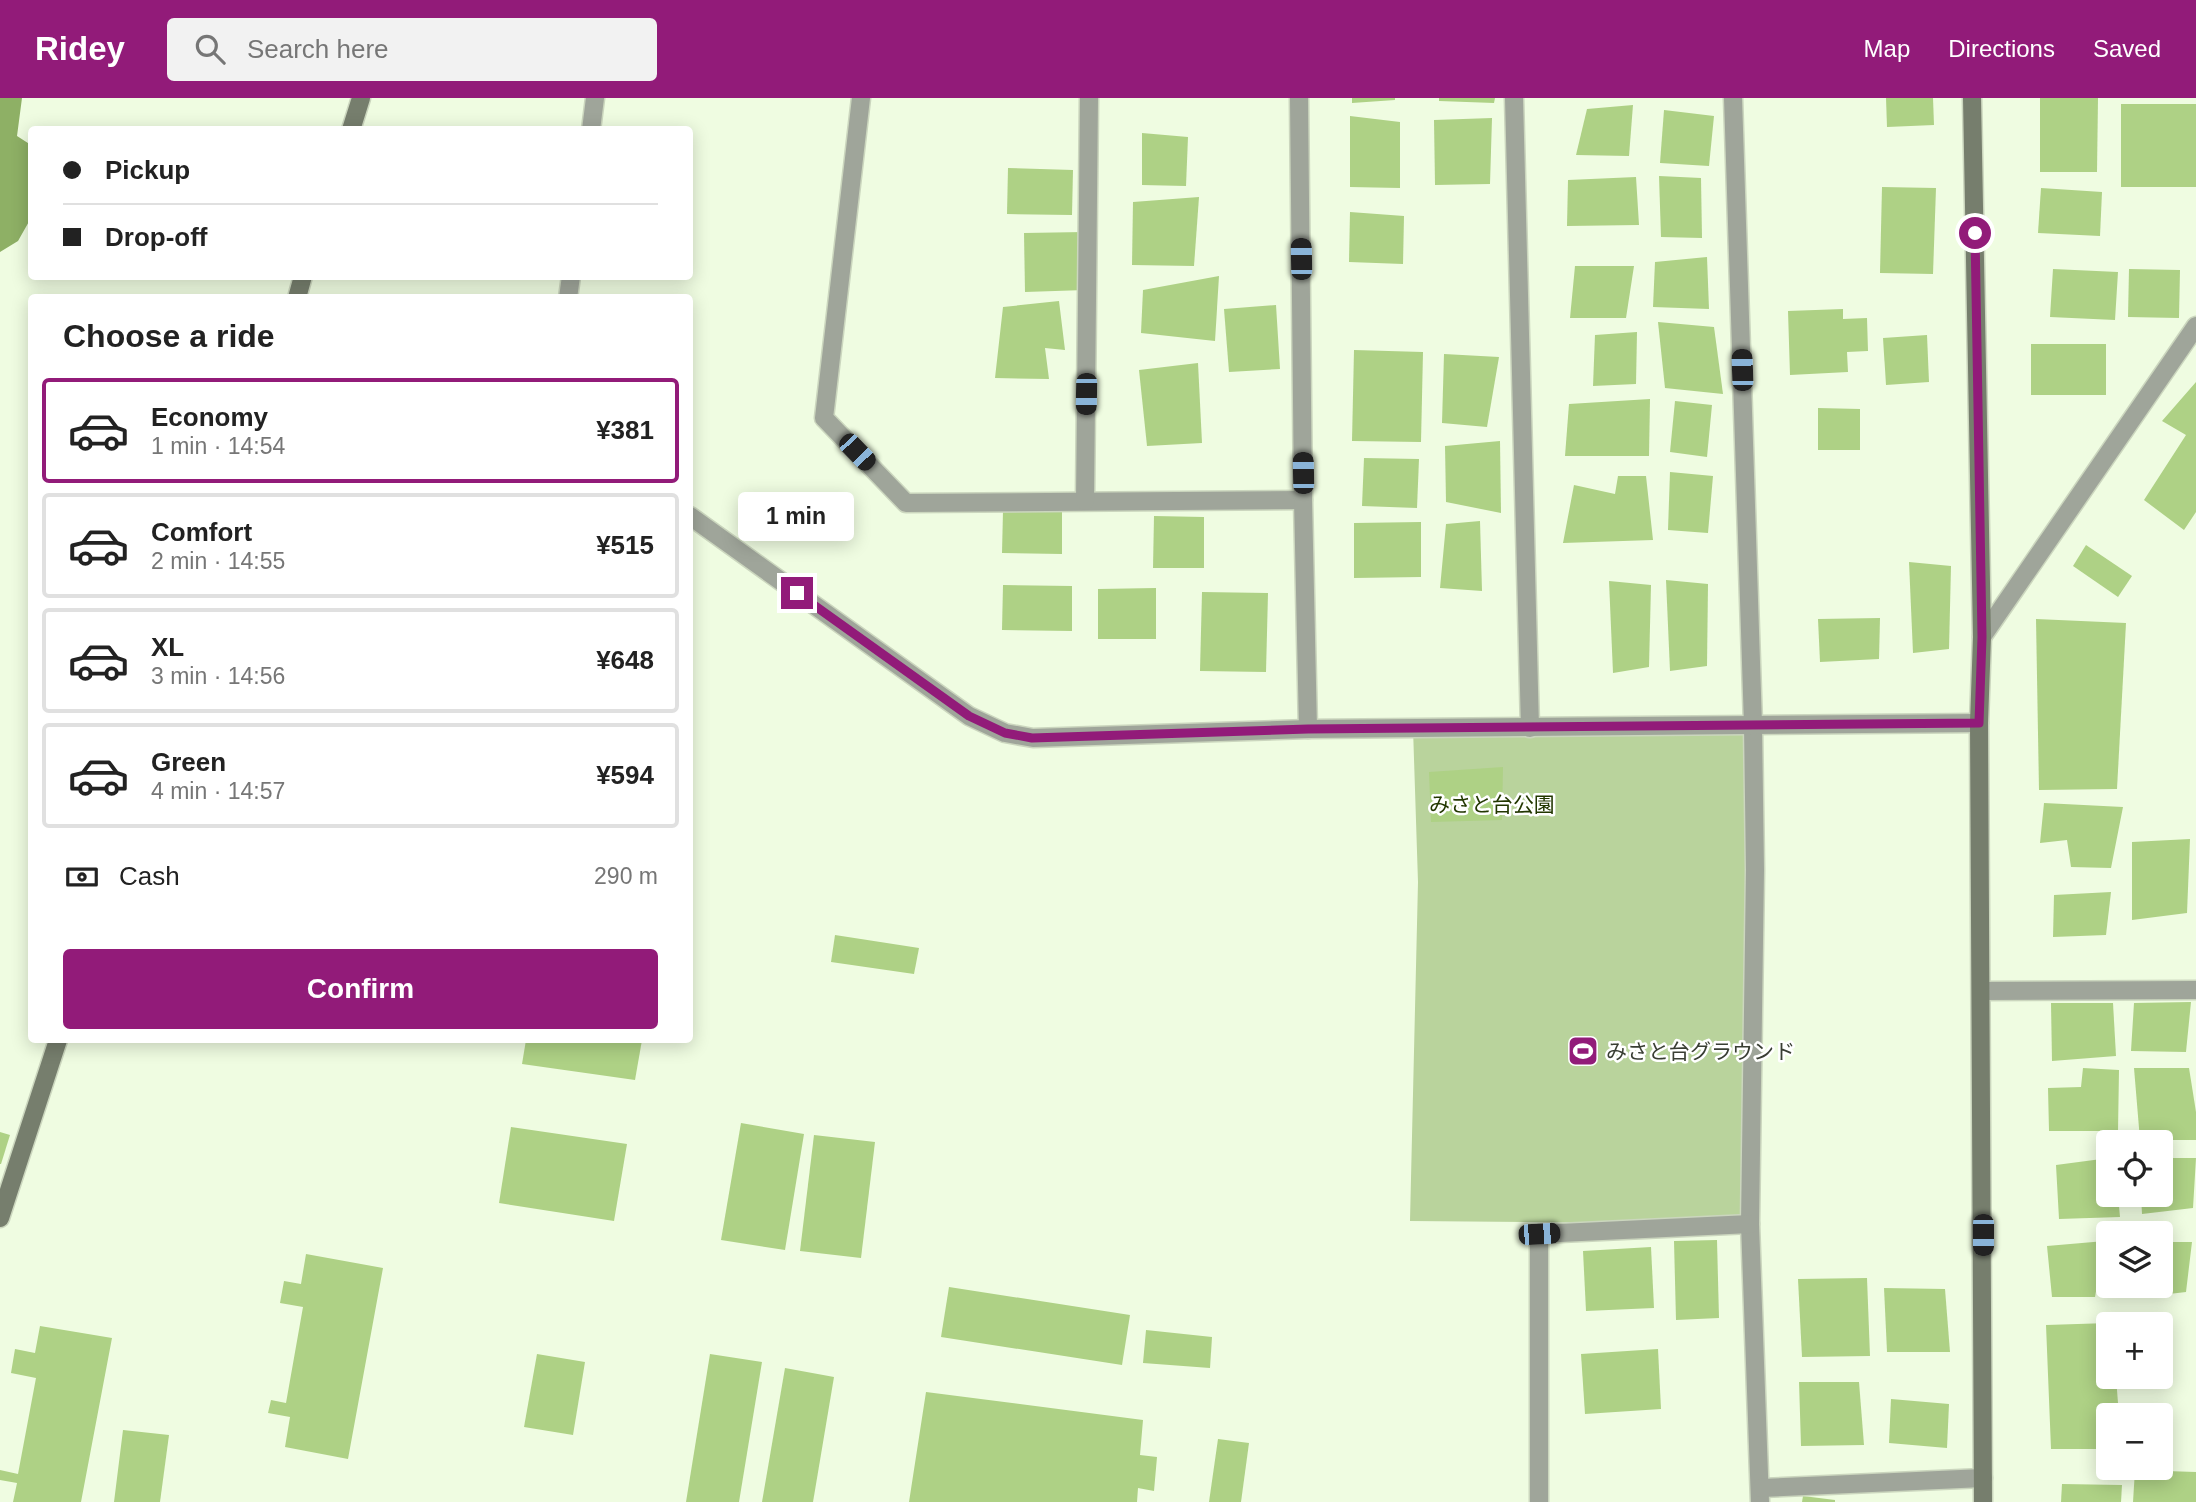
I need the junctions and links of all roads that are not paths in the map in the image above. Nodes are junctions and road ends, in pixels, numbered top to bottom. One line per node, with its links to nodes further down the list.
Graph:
1 (361, 98): 9 (street)
2 (595, 98): 10 (street)
3 (861, 98): 13 (street)
4 (1089, 98): 13 (street)
5 (1299, 98): 12 (street)
6 (1514, 98): 18 (street)
7 (1733, 98): 17 (street)
8 (1972, 98): 15 (street)
9 (352, 126)
10 (592, 126)
11 (2196, 326): 15 (street)
12 (1303, 500): 13 (street); 19 (street)
13 (1085, 501)
14 (693, 518): 19 (street)
15 (1982, 637): 16 (street)
16 (1979, 723): 17 (street); 21 (street)
17 (1753, 725): 18 (street); 24 (street)
18 (1530, 728): 19 (street)
19 (1308, 729)
20 (2196, 989): 21 (street)
21 (1982, 991): 25 (street)
22 (57, 1043): 23 (street)
23 (0, 1218)
24 (1750, 1224): 26 (street); 27 (street)
25 (1983, 1478): 26 (street); 28 (street)
26 (1760, 1495)
27 (1539, 1502)
28 (1983, 1502)

